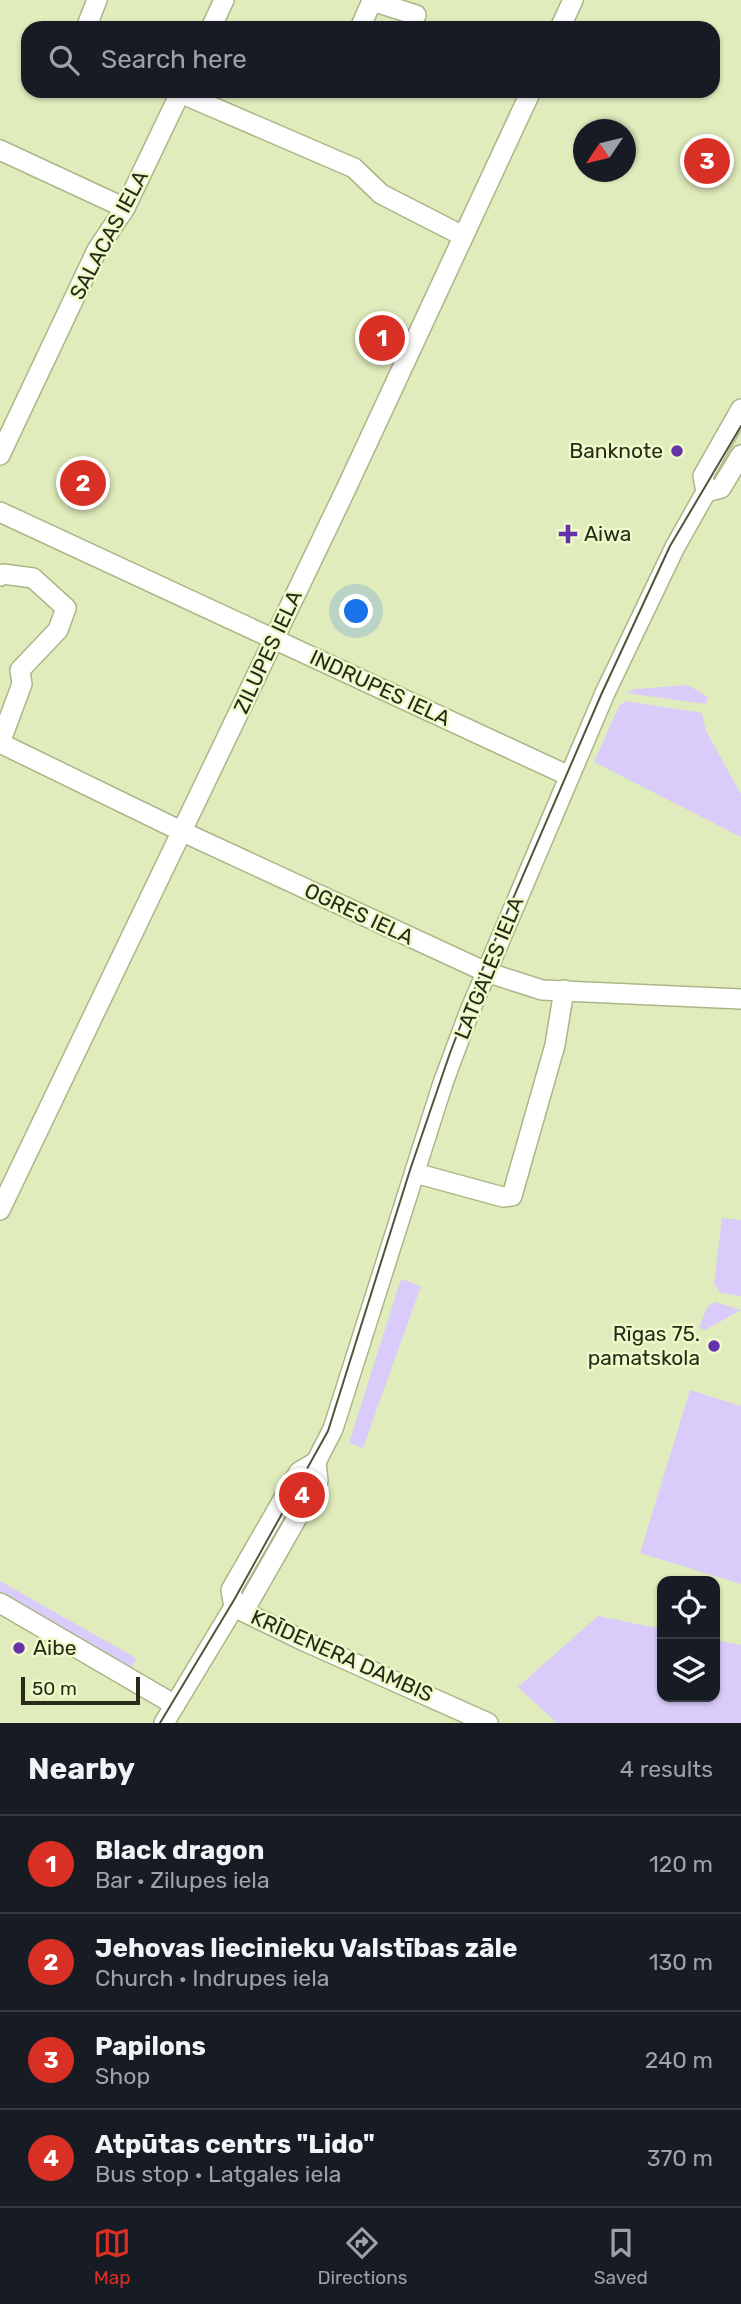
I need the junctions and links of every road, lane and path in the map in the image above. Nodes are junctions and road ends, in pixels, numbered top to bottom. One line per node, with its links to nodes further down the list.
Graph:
1 (97, 0): 5 (street)
2 (224, 0): 6 (street)
3 (573, 0): 8 (street)
4 (417, 14): 7 (street)
5 (89, 21)
6 (214, 21)
7 (363, 21)
8 (563, 21)
9 (178, 98): 13 (street, SALACAS IELA)
10 (195, 98): 14 (street)
11 (528, 98): 14 (street, ZILUPES IELA)
12 (0, 150): 13 (street)
13 (125, 208): 16 (street, SALACAS IELA)
14 (463, 236): 21 (street, ZILUPES IELA)
15 (741, 410): 18 (street, LATGALES IELA)
16 (0, 455)
17 (741, 455): 18 (street, LATGALES IELA)
18 (706, 492): 23 (street, LATGALES IELA)
19 (0, 512): 21 (street, INDRUPES IELA)
20 (0, 576): 22 (street)
21 (275, 638): 23 (street, INDRUPES IELA); 24 (street, ZILUPES IELA)
22 (0, 743): 24 (street, OGRES IELA)
23 (569, 776): 25 (street, LATGALES IELA)
24 (183, 832): 25 (street, OGRES IELA); 29 (street, ZILUPES IELA)
25 (485, 972): 26 (street, OGRES IELA); 28 (street, LATGALES IELA)
26 (564, 990): 27 (street, OGRES IELA); 28 (street)
27 (741, 999)
28 (415, 1173): 31 (street, LATGALES IELA)
29 (0, 1210)
30 (0, 1603): 32 (street)
31 (234, 1607): 32 (street, LATGALES IELA); 34 (street, KRĪDENERA DAMBIS)
32 (175, 1705): 33 (street, LATGALES IELA)
33 (164, 1723)
34 (488, 1723)

